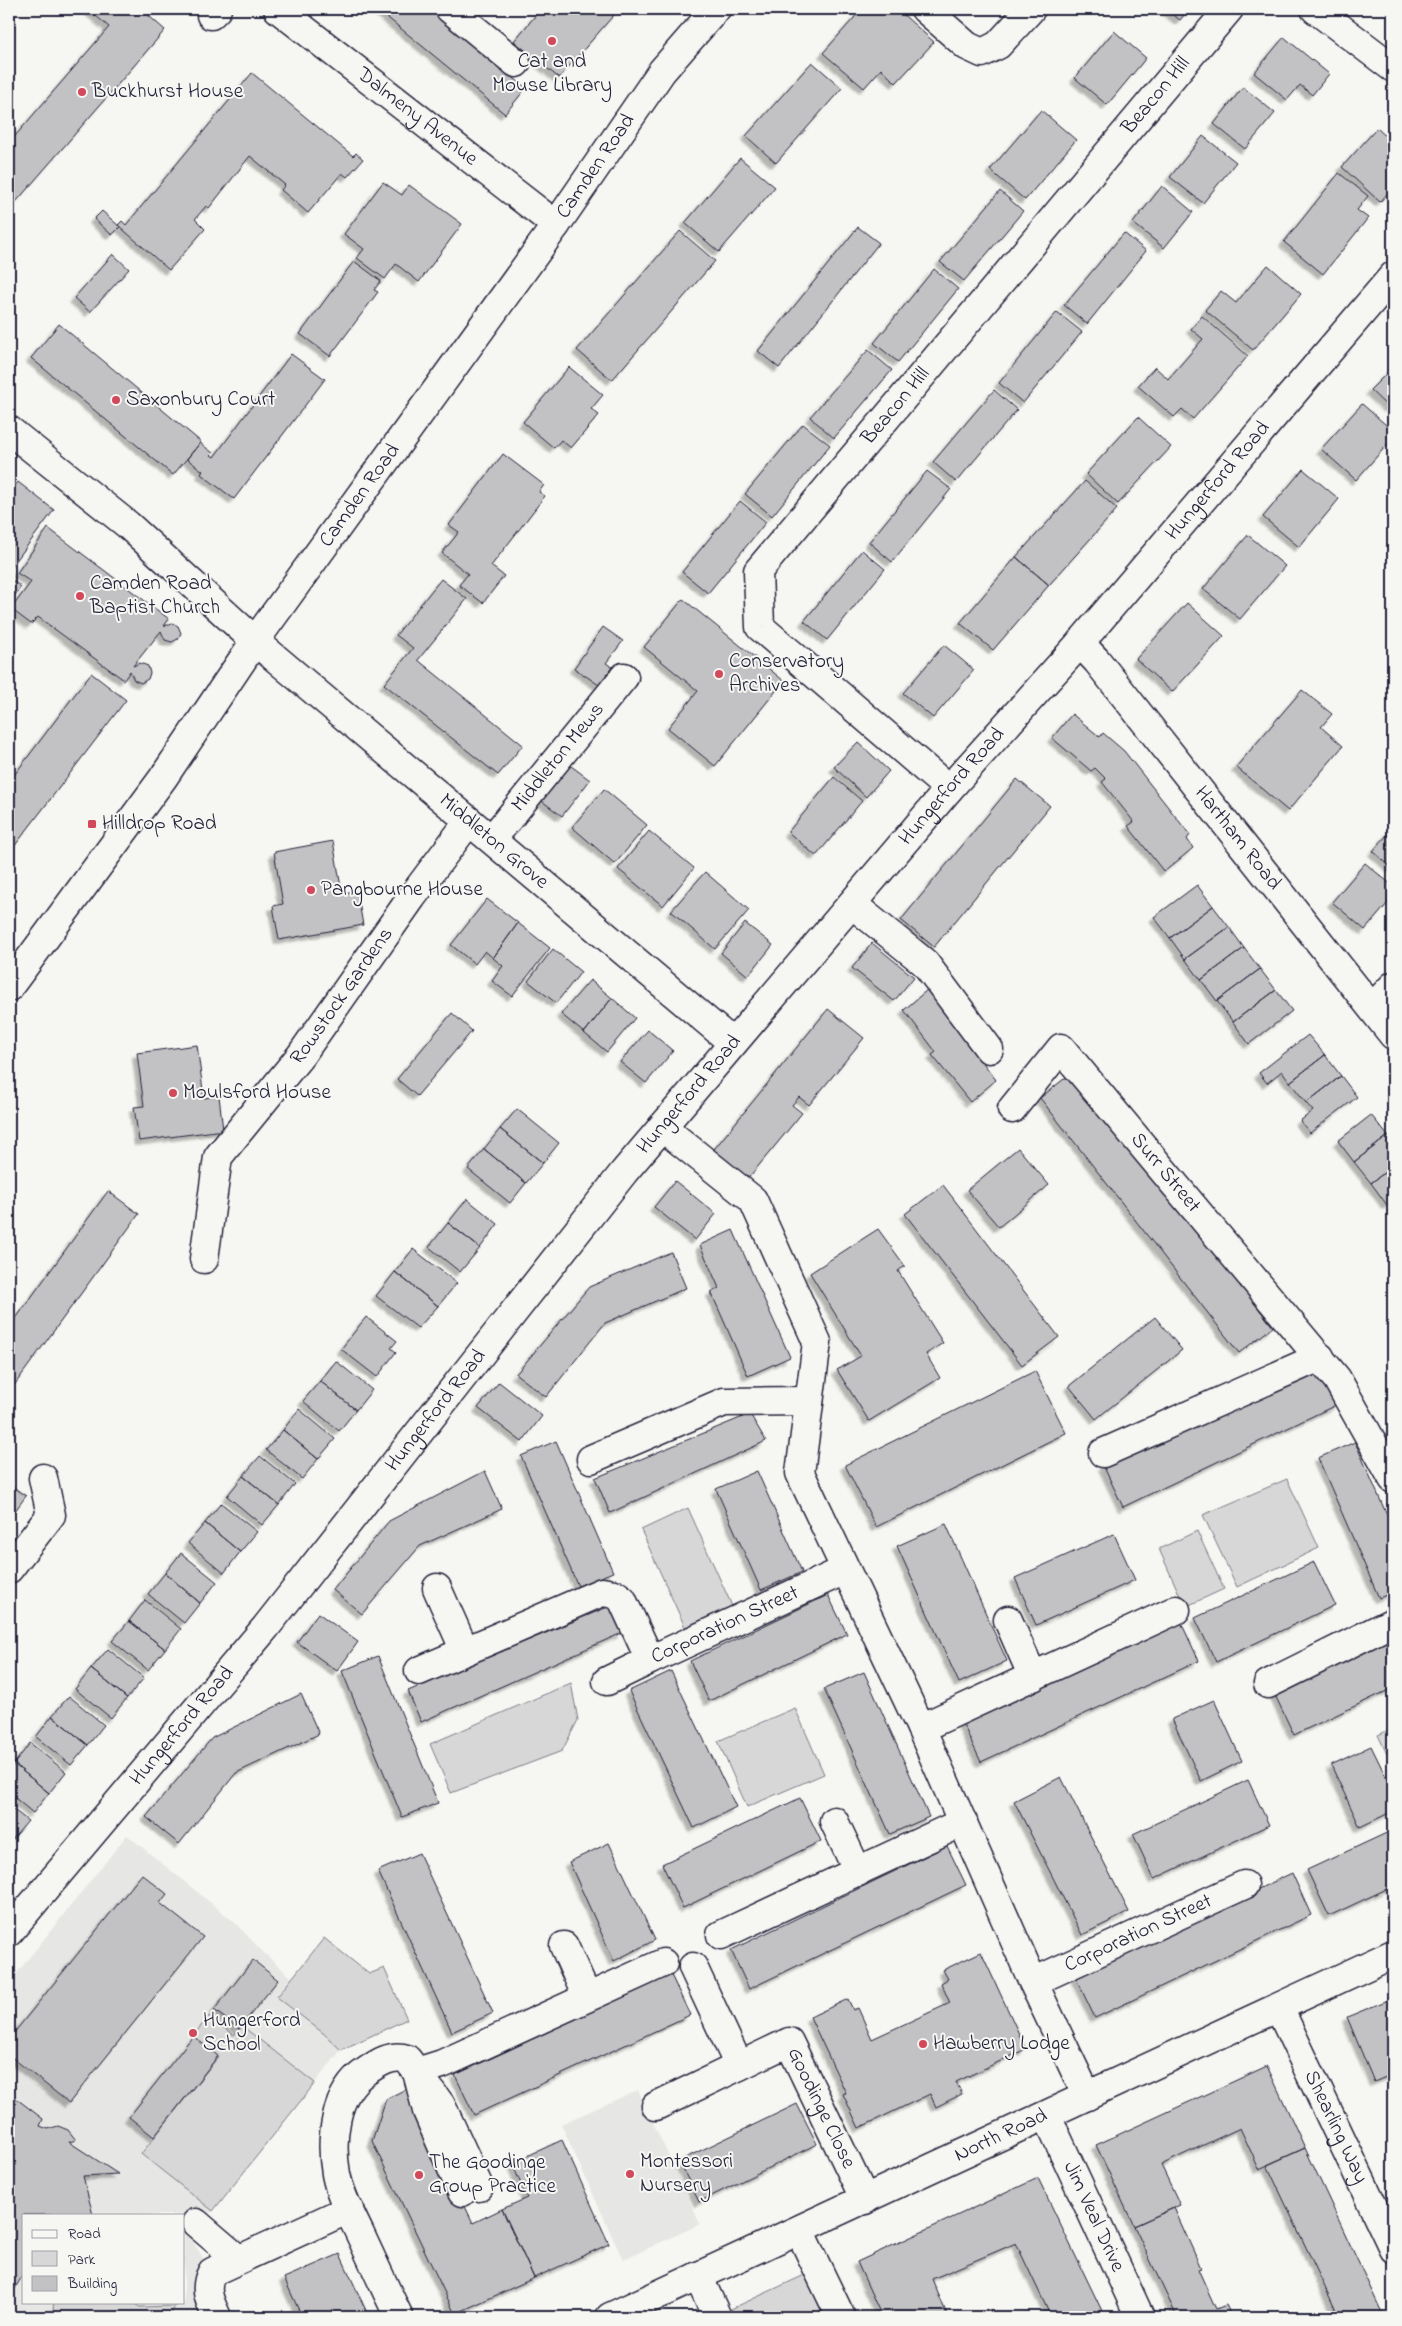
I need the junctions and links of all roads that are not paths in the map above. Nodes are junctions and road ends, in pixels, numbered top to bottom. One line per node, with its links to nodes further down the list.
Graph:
1 (278, 9): 10 (main road, Dalmeny Avenue)
2 (450, 9): 8 (main road)
3 (716, 9): 10 (main road, Camden Road)
4 (925, 9): 5 (main road)
5 (1031, 9)
6 (1229, 9): 16 (main road, Beacon Hill)
7 (1315, 9): 9 (main road)
8 (516, 62)
9 (1393, 68)
10 (556, 225): 13 (main road, Camden Road)
11 (1393, 276): 14 (main road, Hungerford Road)
12 (9, 430): 13 (main road)
13 (255, 640): 17 (main road, Middleton Grove); 21 (main road, Camden Road)
14 (1080, 643): 16 (main road, Hungerford Road); 22 (main road, Hartham Road)
15 (624, 677): 18 (main road, Middleton Mews)
16 (949, 789): 19 (main road, Hungerford Road)
17 (469, 822): 18 (main road, Middleton Grove); 28 (main road, Rowstock Gardens)
18 (492, 839): 24 (main road, Middleton Grove)
19 (852, 904): 24 (main road, Hungerford Road); 25 (main road)
20 (1393, 986): 22 (main road)
21 (9, 987)
22 (1373, 1007): 23 (main road, Hartham Road)
23 (1393, 1035)
24 (733, 1043): 27 (main road, Hungerford Road)
25 (989, 1048)
26 (1012, 1109): 29 (main road, Surr Street)
27 (662, 1127): 30 (main road); 52 (main road, Hungerford Road)
28 (204, 1259)
29 (1320, 1357): 31 (main road); 34 (main road, Surr Street)
30 (809, 1402): 32 (main road); 36 (main road)
31 (1103, 1453)
32 (592, 1459)
33 (43, 1478): 35 (main road)
34 (1393, 1479)
35 (9, 1570)
36 (845, 1570): 42 (main road, Corporation Street); 47 (main road)
37 (437, 1588): 41 (main road)
38 (1176, 1610): 44 (main road)
39 (1008, 1620): 44 (main road)
40 (1393, 1622): 46 (main road)
41 (465, 1651): 42 (main road, Corporation Street); 43 (main road, Corporation Street)
42 (650, 1660): 45 (main road)
43 (419, 1671)
44 (1033, 1677): 47 (main road)
45 (607, 1681)
46 (1268, 1684)
47 (921, 1728): 49 (main road)
48 (834, 1821): 50 (main road)
49 (963, 1822): 50 (main road); 58 (main road)
50 (858, 1872): 53 (main road)
51 (1244, 1885): 58 (main road, Corporation Street)
52 (9, 1932)
53 (721, 1935)
54 (564, 1946): 59 (main road)
55 (1393, 1954): 60 (main road, North Road)
56 (663, 1963): 59 (main road)
57 (693, 1967): 61 (main road)
58 (1033, 1982): 63 (main road)
59 (587, 1997): 62 (main road)
60 (1279, 2008): 63 (main road, North Road); 71 (main road, Shearling Way)
61 (740, 2066): 64 (main road, Goodinge Close); 67 (main road, Goodinge Close)
62 (417, 2072): 66 (main road); 68 (main road)
63 (1087, 2096): 65 (main road, North Road)
64 (656, 2106)
65 (1047, 2116): 67 (main road, North Road); 79 (main road, Jim Veal Drive)
66 (471, 2189)
67 (865, 2200): 70 (main road, North Road)
68 (348, 2210): 72 (main road); 75 (main road)
69 (196, 2223): 72 (main road)
70 (799, 2230): 73 (main road, North Road); 78 (main road)
71 (1393, 2248)
72 (238, 2259): 74 (main road)
73 (698, 2276): 76 (main road, North Road); 77 (main road)
74 (217, 2317)
75 (399, 2317)
76 (610, 2317)
77 (717, 2317)
78 (841, 2317)
79 (1140, 2317)

